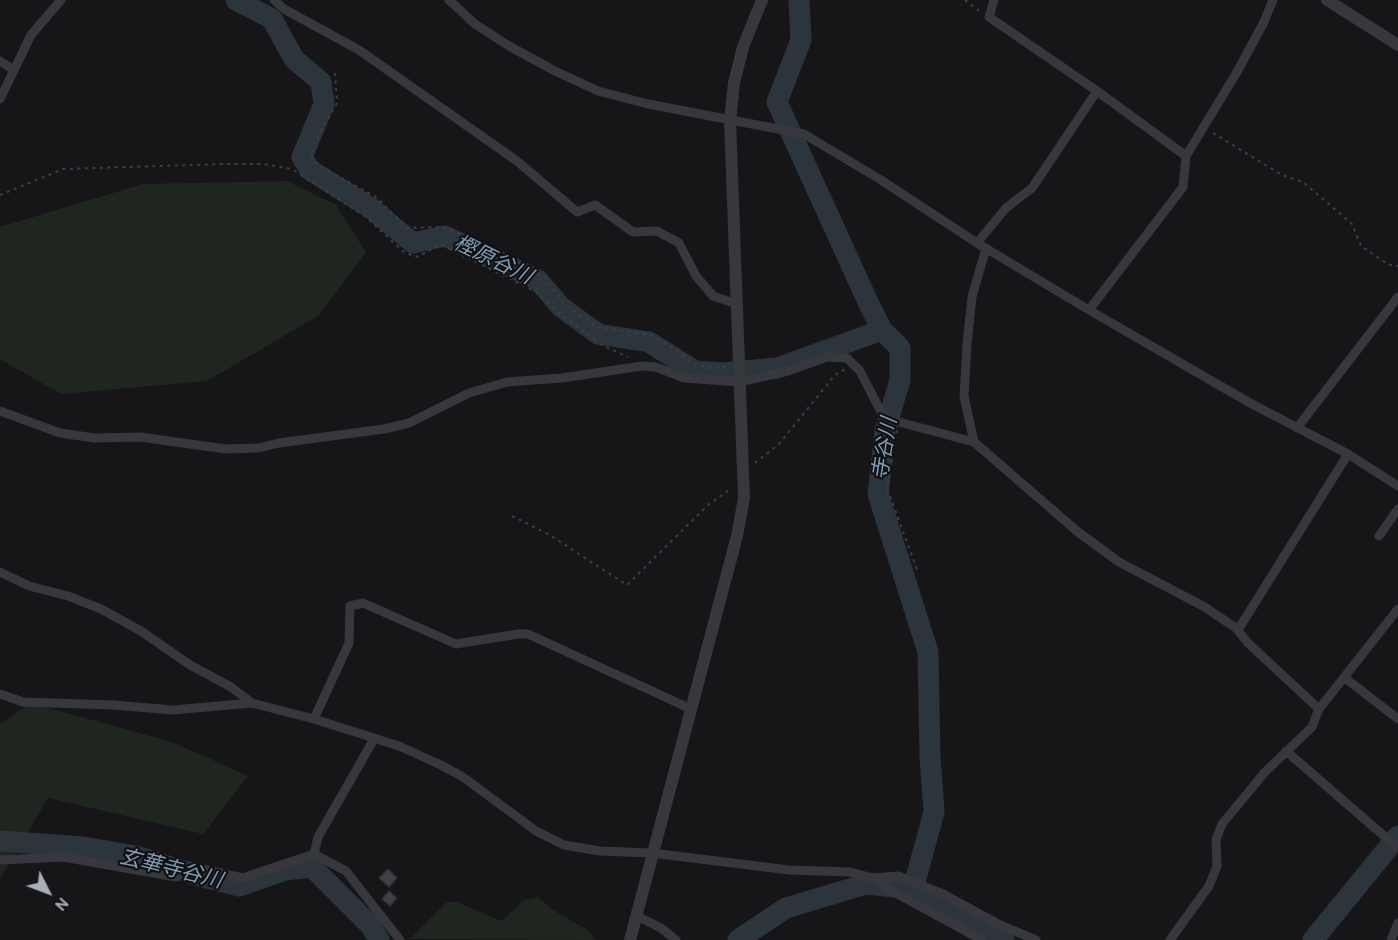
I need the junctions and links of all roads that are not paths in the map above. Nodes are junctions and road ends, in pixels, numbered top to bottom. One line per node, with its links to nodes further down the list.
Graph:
1 (61, 0): 10 (street)
2 (274, 0): 18 (street)
3 (449, 0): 13 (street)
4 (762, 0): 13 (street)
5 (994, 0): 11 (street)
6 (1273, 0): 14 (street)
7 (1327, 0): 8 (street)
8 (1398, 45)
9 (0, 61): 10 (street)
10 (14, 70): 12 (street)
11 (1097, 91): 14 (street); 15 (street)
12 (0, 99)
13 (729, 121): 15 (street); 18 (street)
14 (1186, 156): 19 (street)
15 (977, 243): 16 (street)
16 (986, 248): 19 (street); 23 (street)
17 (1398, 297): 22 (street)
18 (738, 303): 20 (street)
19 (1089, 310): 22 (street)
20 (739, 382): 21 (street); 23 (street); 34 (street)
21 (0, 411)
22 (1297, 428): 24 (street)
23 (974, 442): 30 (street)
24 (1348, 454): 25 (street); 30 (street)
25 (1398, 486)
26 (1398, 509): 27 (street)
27 (1379, 536)
28 (0, 572): 33 (street)
29 (1398, 609): 31 (street)
30 (1238, 630): 35 (street)
31 (1345, 678): 35 (street); 36 (street)
32 (0, 694): 33 (street)
33 (252, 703): 37 (street)
34 (691, 709): 37 (street); 41 (street)
35 (1320, 709): 39 (street)
36 (1398, 718)
37 (314, 719): 38 (street)
38 (374, 739): 41 (street); 42 (street)
39 (1286, 751): 40 (street); 52 (street)
40 (1397, 846)
41 (652, 853): 44 (street); 45 (street)
42 (314, 854): 43 (street); 47 (street)
43 (0, 860)
44 (873, 878): 50 (street); 51 (street)
45 (638, 916): 48 (street); 49 (street)
46 (1398, 923): 53 (street)
47 (400, 940)
48 (630, 940)
49 (676, 940)
50 (982, 940)
51 (1036, 940)
52 (1170, 940)
53 (1391, 940)

